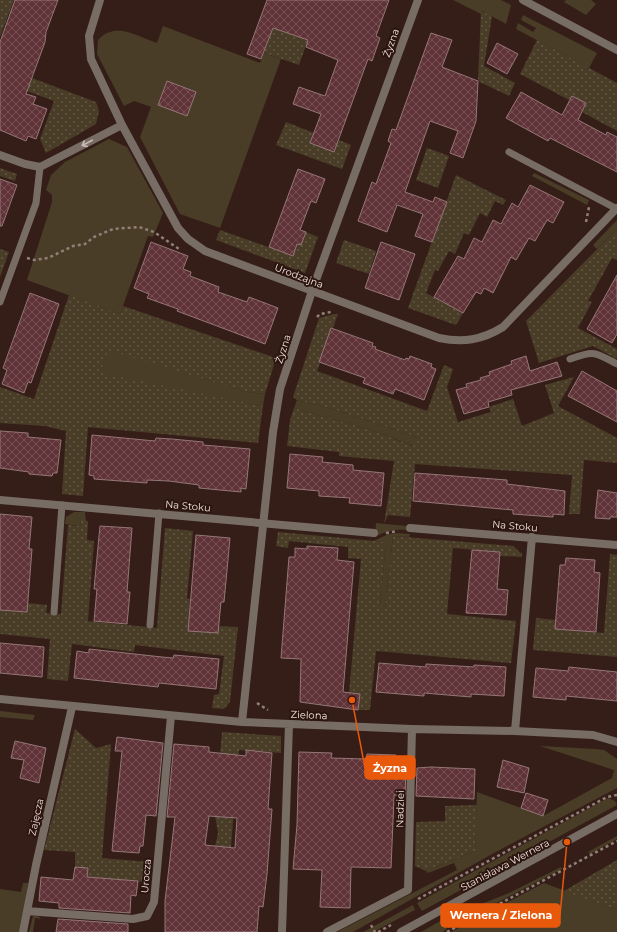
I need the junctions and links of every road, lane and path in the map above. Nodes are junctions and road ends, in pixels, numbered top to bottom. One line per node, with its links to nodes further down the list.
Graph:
1 (100, 0): 5 (street, Urodzajna)
2 (418, 0): 14 (street, Żyzna)
3 (523, 0): 4 (street)
4 (617, 50)
5 (122, 125): 8 (street, one-way to 8); 14 (street, Urodzajna)
6 (509, 152): 9 (lane, Urodzajna)
7 (0, 155): 8 (street)
8 (40, 167): 15 (lane)
9 (592, 196): 10 (lane, Urodzajna); 11 (path)
10 (617, 208): 14 (street, Urodzajna)
11 (585, 226)
12 (184, 251): 13 (path)
13 (34, 260)
14 (312, 291): 23 (street, Żyzna)
15 (0, 302)
16 (334, 311): 17 (path)
17 (315, 319)
18 (570, 359): 19 (lane)
19 (617, 364)
20 (0, 500): 21 (street, Na Stoku)
21 (62, 505): 22 (street, Na Stoku); 29 (lane)
22 (159, 514): 23 (street, Na Stoku); 30 (lane)
23 (264, 523): 26 (street, Na Stoku); 34 (street, Żyzna)
24 (410, 528): 27 (street, Na Stoku)
25 (402, 531): 26 (path)
26 (374, 533)
27 (532, 537): 28 (street, Na Stoku); 37 (street)
28 (617, 545)
29 (54, 612)
30 (150, 625)
31 (0, 699): 32 (street, Zielona)
32 (72, 707): 33 (street, Zielona); 43 (street, Zajęcza)
33 (170, 716): 34 (street, Zielona); 43 (street, Urocza)
34 (242, 722): 35 (street, Zielona)
35 (289, 724): 36 (street, Zielona); 48 (street)
36 (412, 729): 37 (street, Zielona); 42 (street, Nadziei)
37 (515, 731): 38 (street, Zielona)
38 (617, 742)
39 (617, 795): 42 (path)
40 (617, 814): 52 (street, Stanisława Wernera)
41 (617, 841): 53 (path)
42 (408, 890): 50 (street)
43 (27, 911): 49 (street, Zajęcza)
44 (398, 921): 51 (path)
45 (377, 922): 46 (path)
46 (371, 925): 47 (path); 51 (path)
47 (364, 928)
48 (281, 931)
49 (23, 932)
50 (327, 932)
51 (377, 932)
52 (401, 932)
53 (447, 932)

